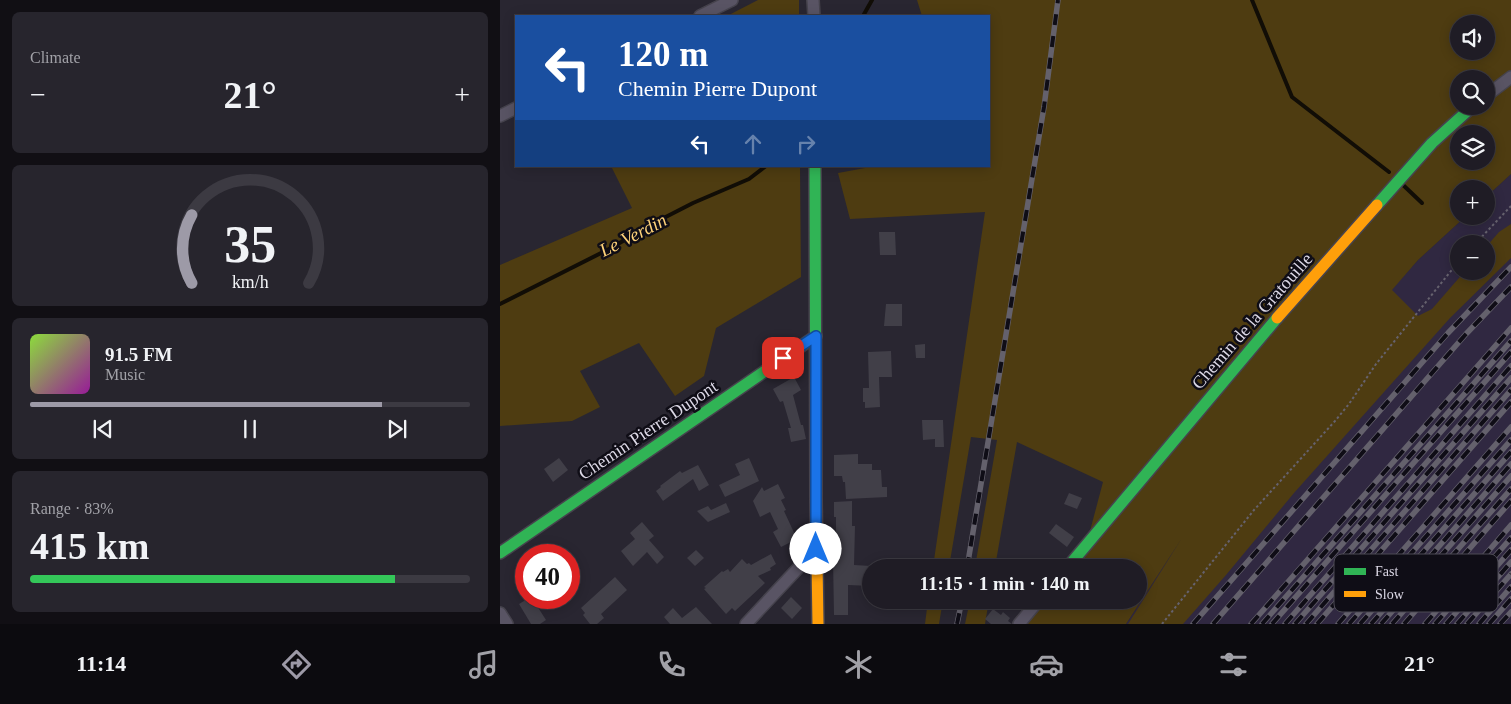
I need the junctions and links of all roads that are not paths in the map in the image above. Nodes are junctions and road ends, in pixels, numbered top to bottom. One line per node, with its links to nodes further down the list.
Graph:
1 (732, 0): 3 (street)
2 (814, 0): 4 (street)
3 (702, 15)
4 (814, 15)
5 (1511, 77): 6 (street)
6 (1495, 89)
7 (515, 108): 9 (street)
8 (1463, 115): 14 (street, Chemin de la Gratouille)
9 (500, 116)
10 (814, 167): 11 (street)
11 (816, 336): 12 (street); 13 (street, Chemin Pierre Dupont)
12 (816, 549): 18 (street); 19 (street)
13 (500, 553)
14 (1074, 559)
15 (1032, 609): 20 (street)
16 (500, 613): 17 (street)
17 (507, 624)
18 (746, 624)
19 (818, 624)
20 (1019, 624)

